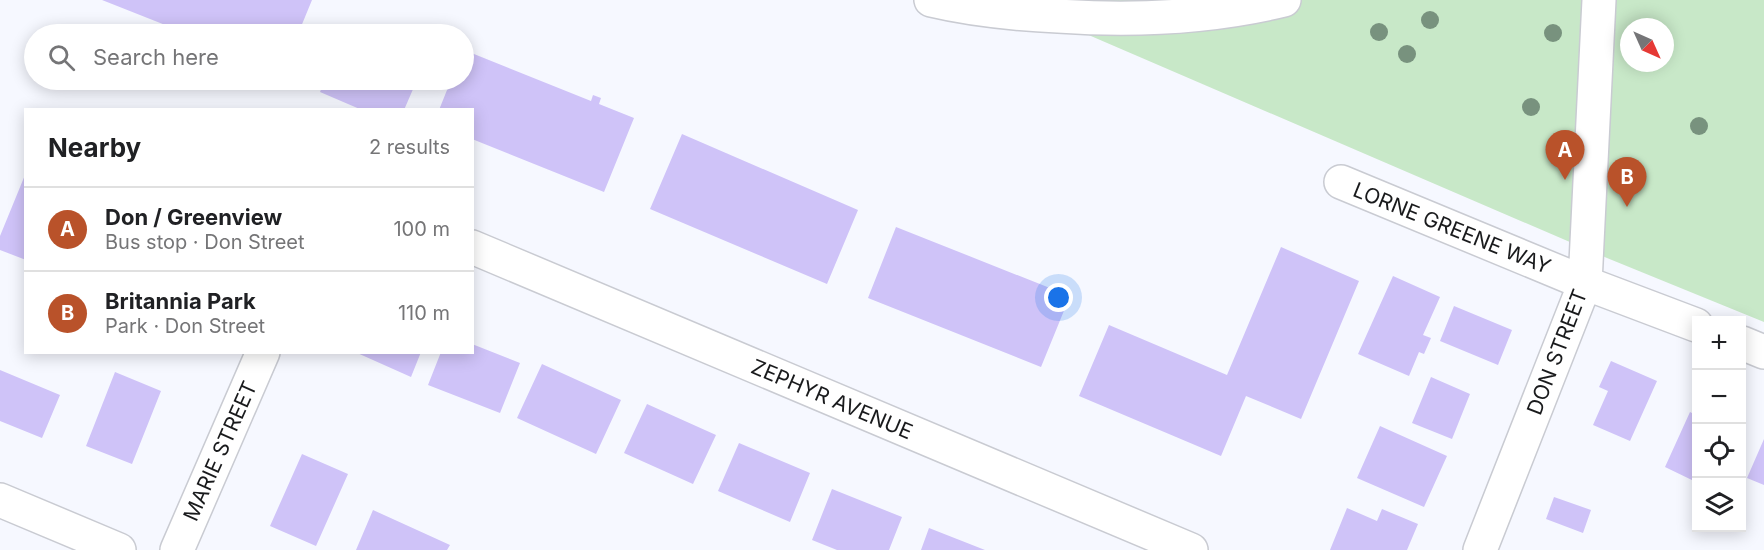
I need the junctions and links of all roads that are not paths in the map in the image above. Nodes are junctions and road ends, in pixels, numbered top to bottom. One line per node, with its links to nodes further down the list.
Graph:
1 (931, 0): 2 (street)
2 (1284, 0)
3 (1599, 0): 6 (street, DON STREET)
4 (1341, 182): 6 (street, LORNE GREENE WAY)
5 (474, 248): 14 (street, ZEPHYR AVENUE)
6 (1585, 283): 7 (street, LORNE GREENE WAY); 15 (street, DON STREET)
7 (1692, 323)
8 (1746, 345): 9 (street)
9 (1764, 352)
10 (262, 354): 13 (street, MARIE STREET)
11 (0, 500): 12 (street)
12 (119, 550)
13 (177, 550)
14 (1191, 550)
15 (1480, 550)

